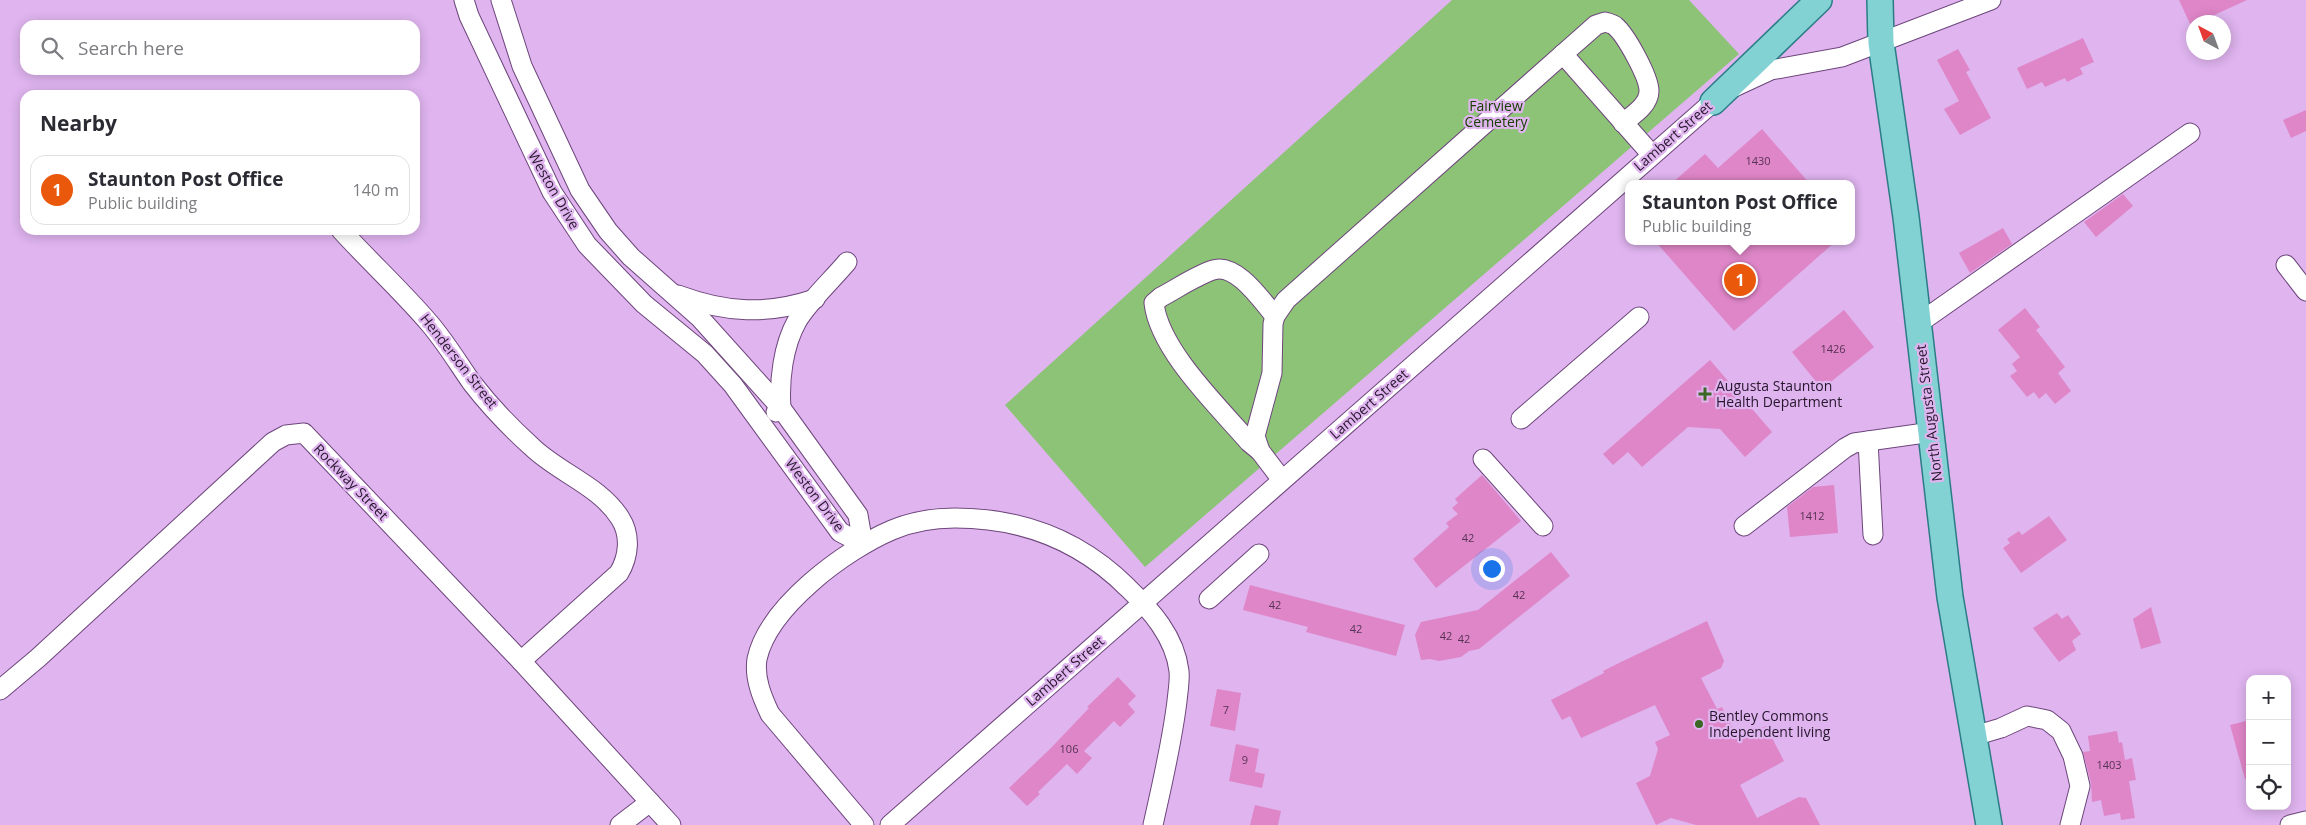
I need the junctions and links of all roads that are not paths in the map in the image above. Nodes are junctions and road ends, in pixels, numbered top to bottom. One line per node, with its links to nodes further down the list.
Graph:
1 (464, 0): 23 (street, Weston Drive)
2 (501, 0): 15 (street, Weston Drive)
3 (1819, 0): 8 (main road)
4 (1880, 0): 6 (main road, North Augusta Street)
5 (1991, 0): 6 (street, Lambert Street)
6 (1881, 43): 8 (street, Lambert Street); 20 (main road, North Augusta Street)
7 (1563, 54): 9 (street); 9 (street); 18 (street)
8 (1712, 102): 11 (street, Lambert Street)
9 (1624, 123): 11 (street)
10 (2190, 133): 20 (street)
11 (1652, 155): 28 (street, Lambert Street)
12 (346, 235): 36 (street, Henderson Street)
13 (848, 262): 17 (street)
14 (2286, 265): 16 (street)
15 (670, 292): 17 (street); 21 (street, Weston Drive)
16 (2306, 292)
17 (816, 298): 21 (street)
18 (1275, 316): 26 (street); 26 (street)
19 (1639, 317): 22 (street)
20 (1919, 323): 24 (main road, North Augusta Street)
21 (781, 408): 23 (street); 32 (street, Weston Drive)
22 (1520, 419)
23 (762, 423): 32 (street, Weston Drive)
24 (1932, 432): 25 (street); 38 (main road, North Augusta Street)
25 (1868, 441): 30 (street); 31 (street)
26 (1260, 451): 28 (street)
27 (1483, 459): 29 (street)
28 (1282, 480): 35 (street, Lambert Street)
29 (1543, 526)
30 (1744, 526)
31 (1874, 535)
32 (863, 544): 35 (street); 43 (street)
33 (1259, 554): 34 (street)
34 (1209, 599)
35 (1143, 602): 44 (street, Lambert Street); 45 (street)
36 (521, 661): 37 (street, Rockway Street); 39 (street, Rockway Street)
37 (0, 690)
38 (1974, 736): 46 (main road, North Augusta Street); 47 (street)
39 (650, 802): 41 (street); 42 (street, Rockway Street)
40 (2306, 821): 48 (street)
41 (620, 825)
42 (671, 825)
43 (864, 825)
44 (890, 825)
45 (1153, 825)
46 (1990, 825)
47 (2070, 825)
48 (2290, 825)

